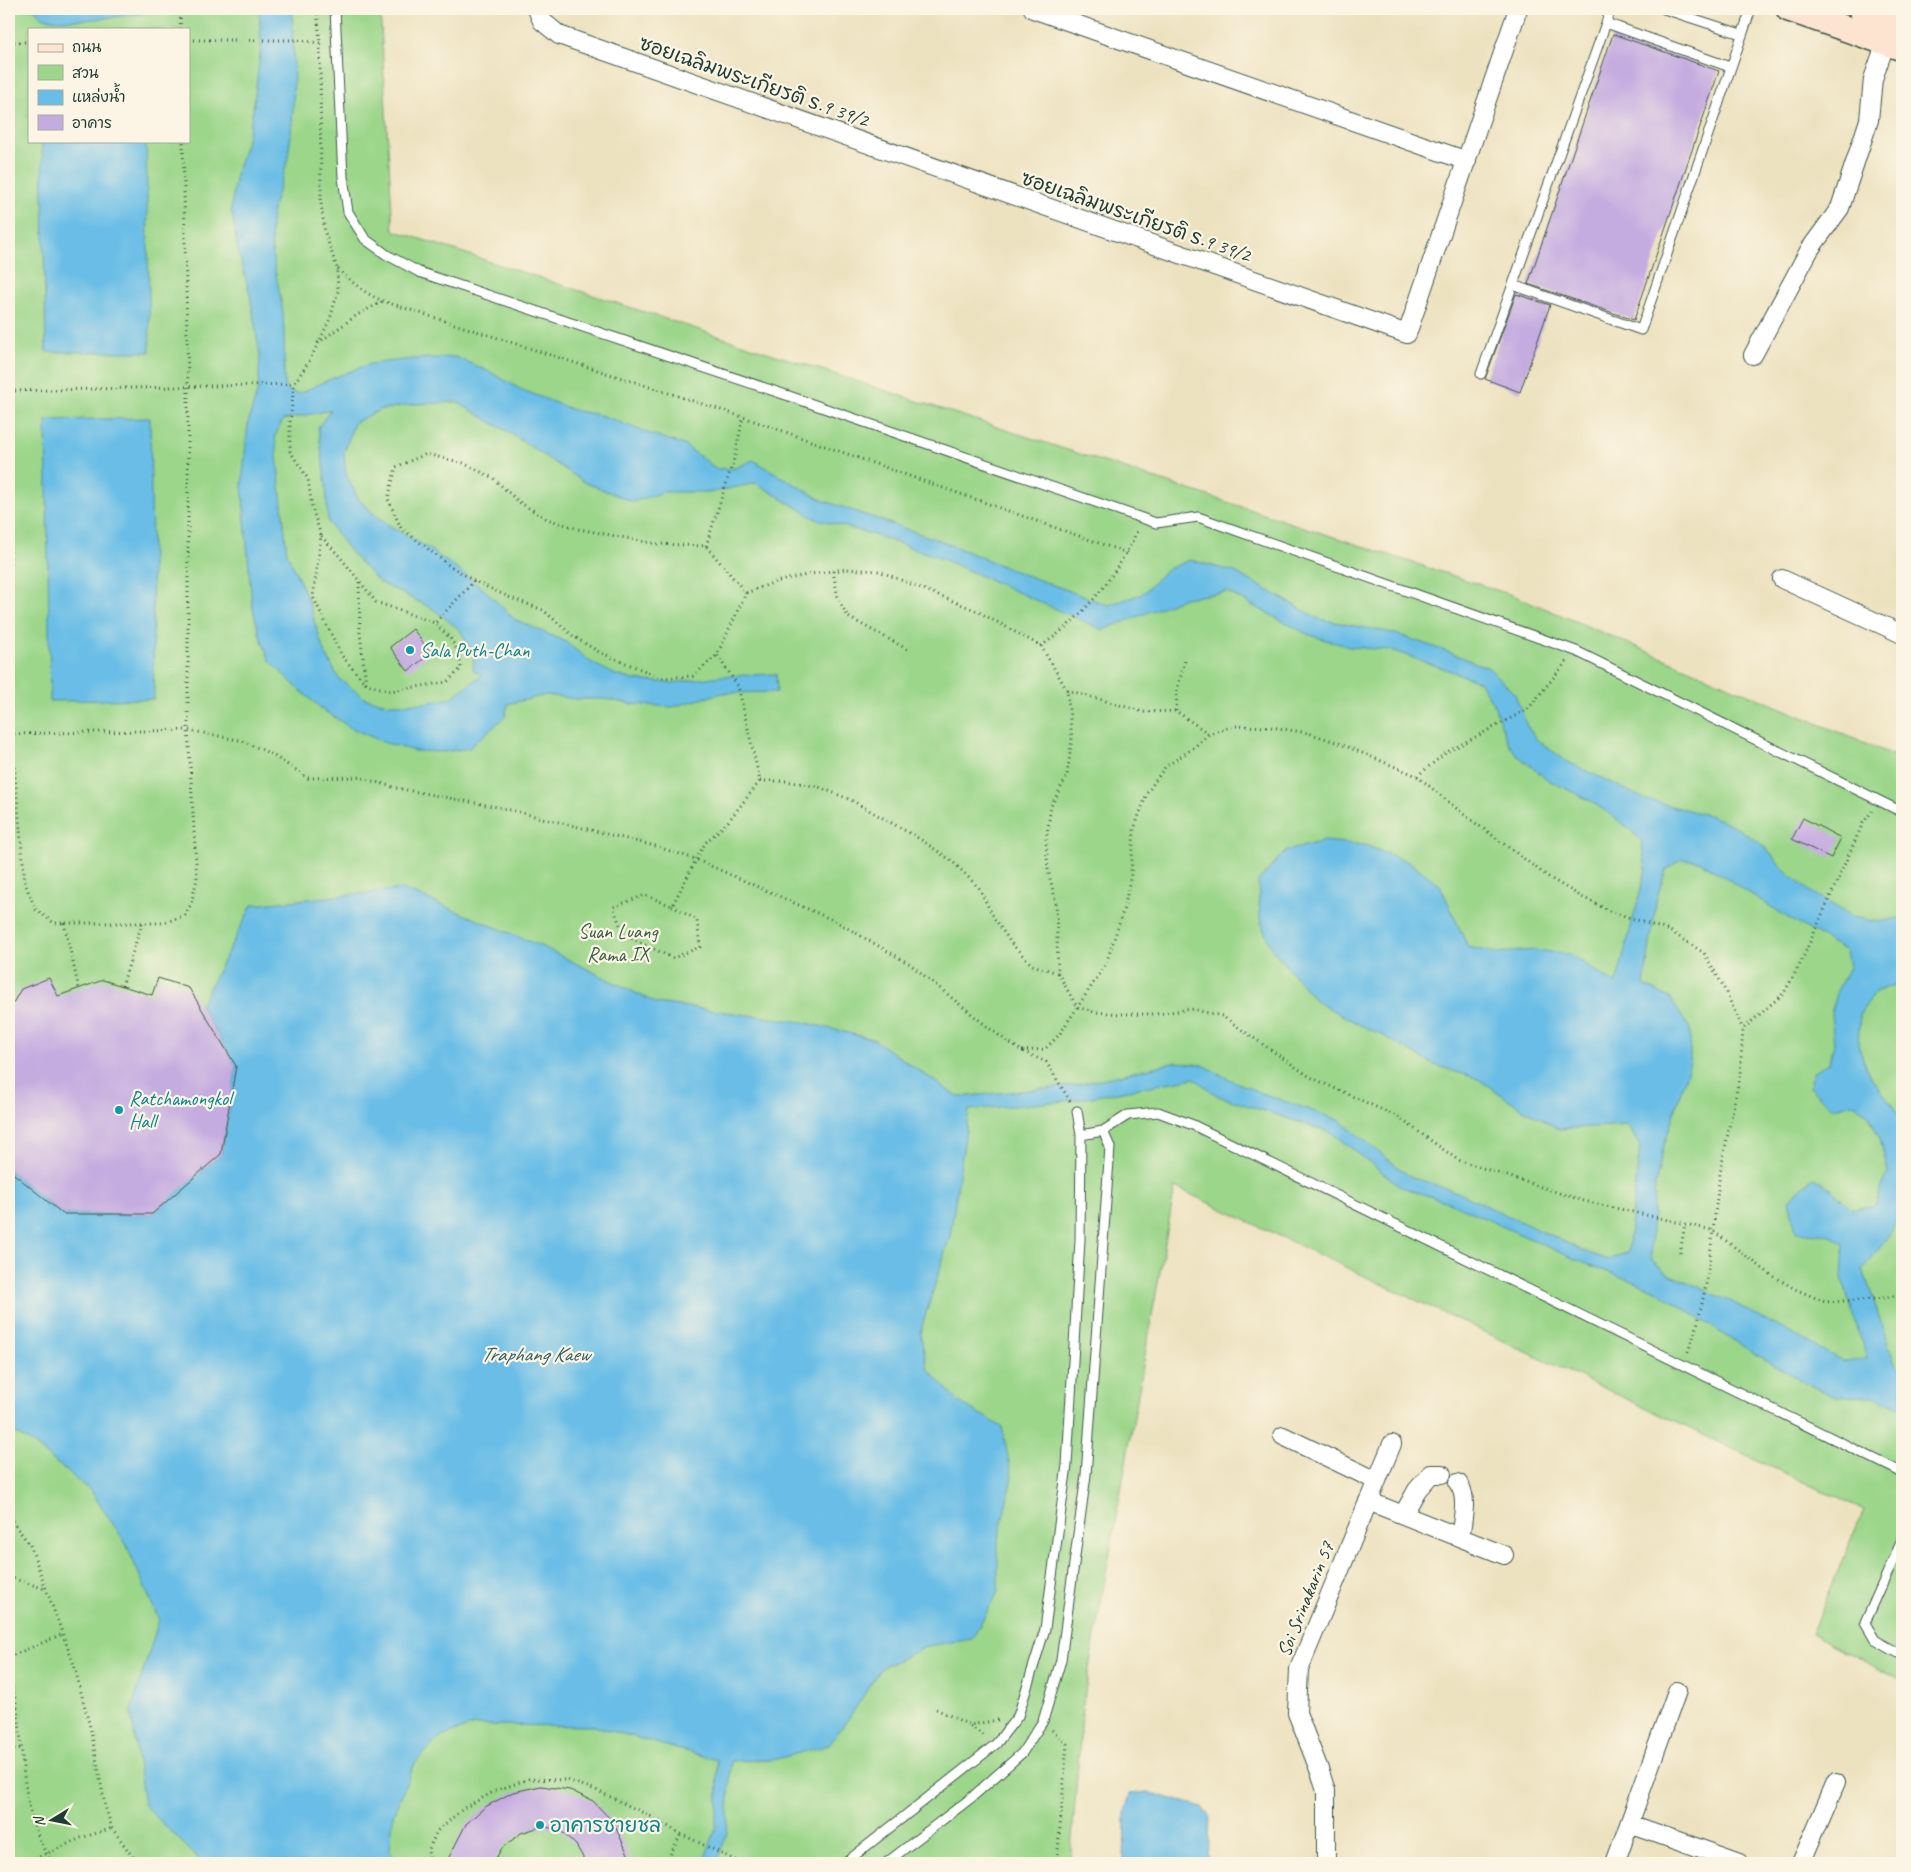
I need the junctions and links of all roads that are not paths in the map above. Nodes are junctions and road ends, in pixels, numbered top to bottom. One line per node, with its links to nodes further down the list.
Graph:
1 (335, 9): 20 (lane)
2 (537, 9): 14 (street, ซอยเฉลิมพระเกียรติ ร.9 39/2)
3 (1033, 9): 14 (street)
4 (1518, 9): 14 (street, ซอยเฉลิมพระเกียรติ ร.9 39/2)
5 (1611, 9): 10 (lane)
6 (1664, 9): 11 (lane)
7 (1750, 9): 11 (lane)
8 (1789, 9): 12 (main road)
9 (1861, 9): 12 (main road)
10 (1606, 23): 13 (lane); 15 (lane)
11 (1741, 34): 13 (lane)
12 (1897, 39): 16 (street)
13 (1730, 67): 15 (lane)
14 (1467, 161)
15 (1513, 285): 17 (lane)
16 (1753, 354)
17 (1481, 374)
18 (1782, 579): 19 (street)
19 (1902, 634)
20 (1902, 812)
21 (1076, 1111): 23 (lane)
22 (1103, 1131): 23 (lane); 27 (lane); 40 (lane)
23 (1081, 1135): 39 (lane)
24 (1283, 1436): 28 (street)
25 (1392, 1444): 28 (street, Soi Srinakarin 57)
26 (1442, 1474): 31 (street)
27 (1902, 1474)
28 (1377, 1481): 30 (street, Soi Srinakarin 57)
29 (1458, 1483): 32 (street)
30 (1368, 1501): 31 (street); 41 (street, Soi Srinakarin 57)
31 (1403, 1515): 32 (street)
32 (1460, 1537): 34 (street)
33 (1902, 1540): 35 (lane)
34 (1504, 1555)
35 (1902, 1655)
36 (1677, 1691): 38 (street)
37 (1836, 1782): 44 (street)
38 (1630, 1824): 42 (street); 43 (street)
39 (845, 1863)
40 (886, 1863)
41 (1326, 1863)
42 (1615, 1863)
43 (1740, 1863)
44 (1801, 1863)

